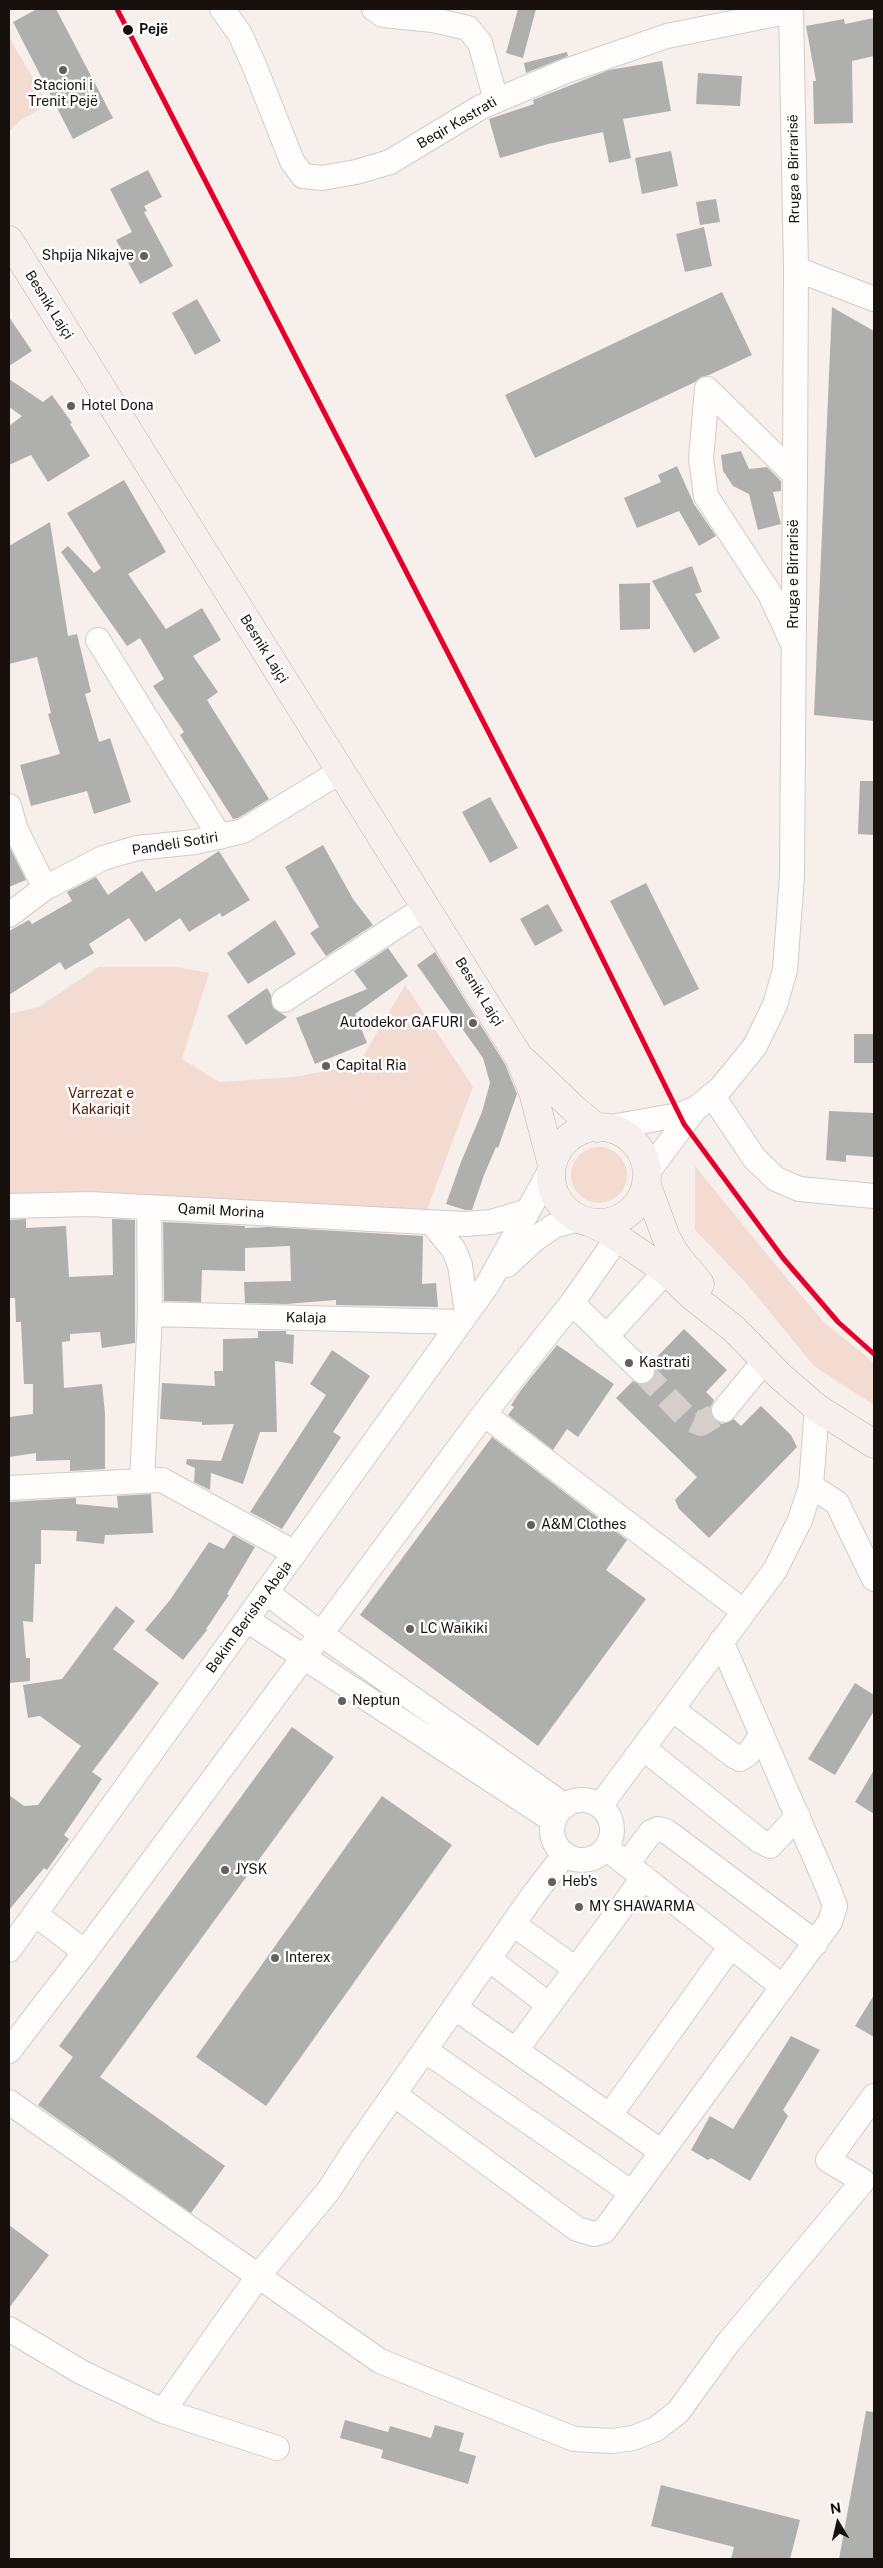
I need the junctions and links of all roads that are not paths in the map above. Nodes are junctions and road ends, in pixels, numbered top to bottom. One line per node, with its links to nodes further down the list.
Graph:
1 (222, 9): 4 (street, Beqir Kastrati)
2 (374, 9): 4 (street)
3 (791, 10): 4 (street, Beqir Kastrati); 6 (street, Rruga e Birrarisë)
4 (496, 100)
5 (9, 240): 11 (main road, Besnik Lajçi)
6 (796, 269): 7 (street); 8 (street, Rruga e Birrarisë)
7 (874, 299)
8 (795, 474): 10 (street, Rruga e Birrarisë); 10 (street)
9 (98, 640): 14 (street)
10 (794, 647): 20 (street, Rruga e Birrarisë)
11 (341, 771): 14 (street, Pandeli Sotiri); 16 (main road, Besnik Lajçi)
12 (9, 806): 13 (street)
13 (12, 831): 15 (street)
14 (220, 837): 15 (street, Pandeli Sotiri)
15 (45, 888): 17 (street, Pandeli Sotiri)
16 (426, 907): 18 (street); 19 (main road, Besnik Lajçi)
17 (9, 915)
18 (284, 1000)
19 (519, 1057): 21 (main road, Besnik Lajçi); 22 (main road, Besnik Lajçi)
20 (704, 1102): 21 (street); 23 (street, Rruga e Birrarisë); 24 (street)
21 (601, 1128): 22 (main road); 23 (main road)
22 (552, 1167): 27 (street, Bekim Berisha Abeja); 28 (main road)
23 (646, 1178): 28 (main road); 36 (main road)
24 (874, 1196)
25 (9, 1206): 26 (street, Qamil Morina)
26 (149, 1207): 29 (street, Qamil Morina); 34 (street)
27 (528, 1211): 29 (street, Qamil Morina); 32 (street, Bekim Berisha Abeja)
28 (585, 1221): 30 (main road); 32 (street, Bekim Berisha Abeja)
29 (432, 1223): 35 (street)
30 (618, 1238): 31 (main road); 33 (street)
31 (666, 1271): 36 (main road); 37 (street)
32 (488, 1284): 35 (street, Bekim Berisha Abeja)
33 (572, 1303): 37 (street); 42 (street)
34 (150, 1314): 35 (street, Kalaja); 44 (street)
35 (464, 1317): 47 (street, Bekim Berisha Abeja)
36 (734, 1329): 38 (main road)
37 (606, 1337): 39 (street)
38 (765, 1360): 40 (main road); 41 (street)
39 (642, 1372)
40 (817, 1408): 43 (main road); 45 (street)
41 (724, 1410)
42 (484, 1414): 50 (street); 52 (street)
43 (874, 1444)
44 (142, 1481): 46 (street); 47 (street)
45 (811, 1486): 48 (street); 50 (street)
46 (9, 1488)
47 (295, 1553): 49 (street, Bekim Berisha Abeja)
48 (874, 1579)
49 (266, 1592): 51 (street, Bekim Berisha Abeja); 52 (street)
50 (743, 1611): 53 (street)
51 (246, 1620): 54 (street); 64 (street, Bekim Berisha Abeja)
52 (321, 1634): 54 (street); 59 (street)
53 (721, 1641): 55 (street); 56 (street)
54 (303, 1658): 59 (street); 69 (street)
55 (672, 1709): 56 (street); 57 (street)
56 (762, 1735): 60 (street)
57 (643, 1748): 58 (street); 60 (street)
58 (600, 1806): 59 (street); 61 (street)
59 (560, 1813): 62 (street)
60 (798, 1816): 66 (street)
61 (606, 1848): 62 (street); 63 (street)
62 (565, 1854): 65 (street)
63 (635, 1870): 66 (street); 67 (street); 71 (street)
64 (36, 1914): 68 (street, Bekim Berisha Abeja); 69 (street)
65 (513, 1924): 70 (street); 71 (street)
66 (816, 1943): 72 (street)
67 (731, 1946): 72 (street); 81 (street)
68 (9, 1950)
69 (85, 1952): 76 (street)
70 (489, 1959): 73 (street); 74 (street)
71 (576, 1969): 73 (street)
72 (783, 1987): 82 (street)
73 (549, 2005): 75 (street)
74 (455, 2008): 75 (street); 77 (street)
75 (516, 2050): 81 (street)
76 (9, 2051)
77 (426, 2051): 78 (street); 83 (street)
78 (395, 2095): 83 (street); 84 (street)
79 (874, 2096): 84 (street)
80 (9, 2102): 84 (street)
81 (610, 2115): 82 (street)
82 (662, 2152): 83 (street)
83 (632, 2193)
84 (259, 2275): 86 (street)
85 (9, 2329): 86 (street)
86 (163, 2411): 87 (street)
87 (277, 2448)

